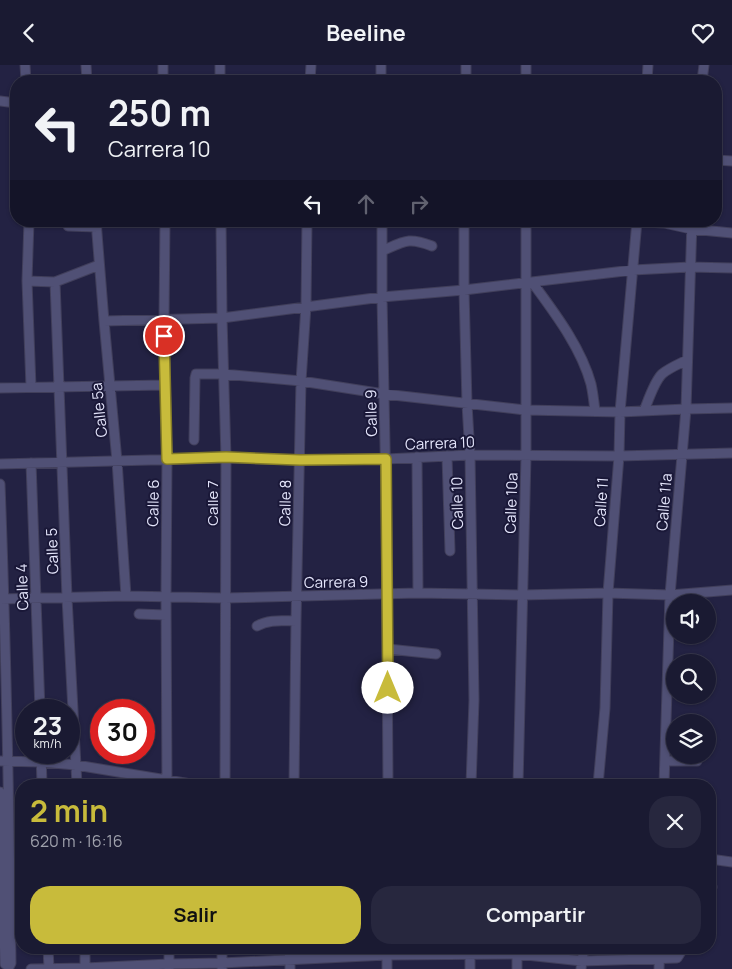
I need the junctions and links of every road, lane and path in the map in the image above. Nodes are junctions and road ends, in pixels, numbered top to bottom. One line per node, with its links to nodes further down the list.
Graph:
1 (28, 227): 19 (street)
2 (96, 227): 15 (street, Calle 5a)
3 (165, 227): 26 (street, Calle 6)
4 (221, 227): 25 (street, Calle 7)
5 (307, 227): 24 (street, Calle 8)
6 (382, 227): 14 (street, Calle 9)
7 (464, 227): 22 (street, Calle 10)
8 (526, 227): 21 (street, Calle 10a)
9 (637, 227): 18 (street, Calle 11)
10 (692, 227): 16 (street, Calle 11a)
11 (702, 227): 12 (street)
12 (732, 233)
13 (432, 246): 14 (street)
14 (382, 251): 23 (street, Calle 9)
15 (100, 265): 20 (street); 27 (street, Calle 5a)
16 (690, 267): 17 (street); 18 (street); 28 (street, Calle 11a)
17 (732, 268)
18 (633, 271): 21 (street); 43 (street, Calle 11)
19 (27, 281): 20 (street); 33 (street)
20 (56, 282): 34 (street, Calle 5)
21 (528, 282): 22 (street); 40 (street, Calle 10a); 41 (street)
22 (464, 290): 23 (street); 37 (street, Calle 10)
23 (382, 297): 24 (street); 36 (street, Calle 9)
24 (306, 306): 25 (street); 30 (street, Calle 8)
25 (222, 317): 26 (street); 29 (street, Calle 7)
26 (164, 320): 27 (street); 32 (street, Calle 6)
27 (104, 321): 31 (street, Calle 5a)
28 (688, 360): 39 (street, Calle 11a); 42 (street)
29 (223, 374): 30 (street); 44 (street); 51 (street, Calle 7)
30 (301, 381): 36 (street); 55 (street, Calle 8)
31 (110, 385): 32 (street); 34 (street); 56 (street, Calle 5a)
32 (166, 385): 53 (street, Calle 6)
33 (30, 387): 34 (street); 35 (street)
34 (59, 387): 57 (street, Calle 5)
35 (0, 388)
36 (384, 394): 37 (street); 54 (street, Calle 9)
37 (467, 404): 40 (street); 47 (street, Calle 10)
38 (732, 408): 39 (street)
39 (686, 409): 42 (street); 46 (street, Calle 11a)
40 (525, 410): 41 (street); 48 (street, Calle 10a)
41 (596, 411): 43 (street)
42 (644, 411): 43 (street)
43 (620, 413): 50 (street, Calle 11)
44 (194, 440)
45 (732, 453): 46 (street, Carrera 10)
46 (682, 454): 50 (street, Carrera 10); 66 (street, Calle 11a)
47 (470, 455): 48 (street, Carrera 10); 49 (street, Carrera 10); 65 (street, Calle 10)
48 (526, 455): 50 (street, Carrera 10); 69 (street, Calle 10a)
49 (447, 456): 52 (street, Carrera 10); 61 (street)
50 (618, 456): 64 (street, Calle 11)
51 (226, 457): 53 (street, Carrera 10); 55 (street, Carrera 10); 76 (street, Calle 7)
52 (417, 457): 54 (street, Carrera 10); 63 (street)
53 (167, 459): 56 (street, Carrera 10); 72 (street, Calle 6)
54 (386, 459): 55 (street, Carrera 10); 68 (street, Calle 9)
55 (300, 460): 73 (street, Calle 8)
56 (117, 461): 57 (street, Carrera 10); 71 (street, Calle 5a)
57 (62, 462): 58 (street, Carrera 10); 75 (street, Calle 5)
58 (31, 463): 59 (street, Carrera 10); 74 (street, Calle 4)
59 (0, 464)
60 (0, 484): 77 (street)
61 (450, 551)
62 (732, 590): 67 (street, Carrera 9)
63 (418, 593): 65 (street, Carrera 9); 68 (street, Carrera 9)
64 (608, 593): 69 (street, Carrera 9); 70 (street, Carrera 9); 100 (street, Calle 11)
65 (472, 594): 69 (street, Carrera 9); 98 (street, Calle 10)
66 (670, 594)
67 (682, 594)
68 (387, 595): 73 (street, Carrera 9); 83 (street, Calle 9)
69 (522, 595): 99 (street, Calle 10a)
70 (666, 595)
71 (126, 596): 72 (street, Carrera 9); 75 (street, Carrera 9)
72 (166, 597): 76 (street, Carrera 9); 79 (street, Calle 6)
73 (296, 597): 76 (street, Carrera 9); 80 (street, Calle 8)
74 (36, 598): 75 (street, Carrera 9); 77 (street, Carrera 9); 85 (street, Calle 4)
75 (68, 598): 90 (street, Calle 5)
76 (225, 598): 95 (street, Calle 7)
77 (2, 599): 86 (street)
78 (139, 614): 79 (street)
79 (166, 615): 94 (street, Calle 6)
80 (296, 621): 81 (street); 96 (street, Calle 8)
81 (257, 626)
82 (669, 644): 87 (street, Calle 11a)
83 (388, 649): 84 (street); 97 (street, Calle 9)
84 (436, 654)
85 (40, 699)
86 (4, 761): 120 (street)
87 (665, 761): 101 (street, Calle 11a)
88 (41, 764): 91 (street)
89 (72, 764): 90 (street)
90 (76, 765): 92 (street, Calle 5); 93 (street)
91 (42, 779)
92 (77, 779)
93 (147, 779)
94 (167, 779)
95 (225, 779)
96 (294, 779)
97 (388, 779)
98 (471, 779)
99 (518, 779)
100 (599, 779)
101 (664, 779)
102 (0, 792): 120 (street)
103 (716, 860): 104 (street)
104 (732, 862)
105 (48, 954): 122 (street)
106 (85, 954): 119 (street)
107 (365, 954): 115 (street)
108 (387, 954): 123 (street)
109 (470, 954): 124 (street)
110 (517, 954): 125 (street)
111 (531, 954): 116 (street)
112 (660, 954): 114 (street)
113 (679, 954): 114 (street)
114 (660, 958): 116 (street); 126 (street)
115 (290, 964): 118 (street)
116 (582, 965)
117 (169, 966): 118 (street); 119 (street)
118 (222, 966)
119 (85, 968): 122 (street)
120 (8, 969)
121 (31, 969): 122 (street)
122 (49, 969)
123 (387, 969)
124 (470, 969)
125 (517, 969)
126 (659, 969)

